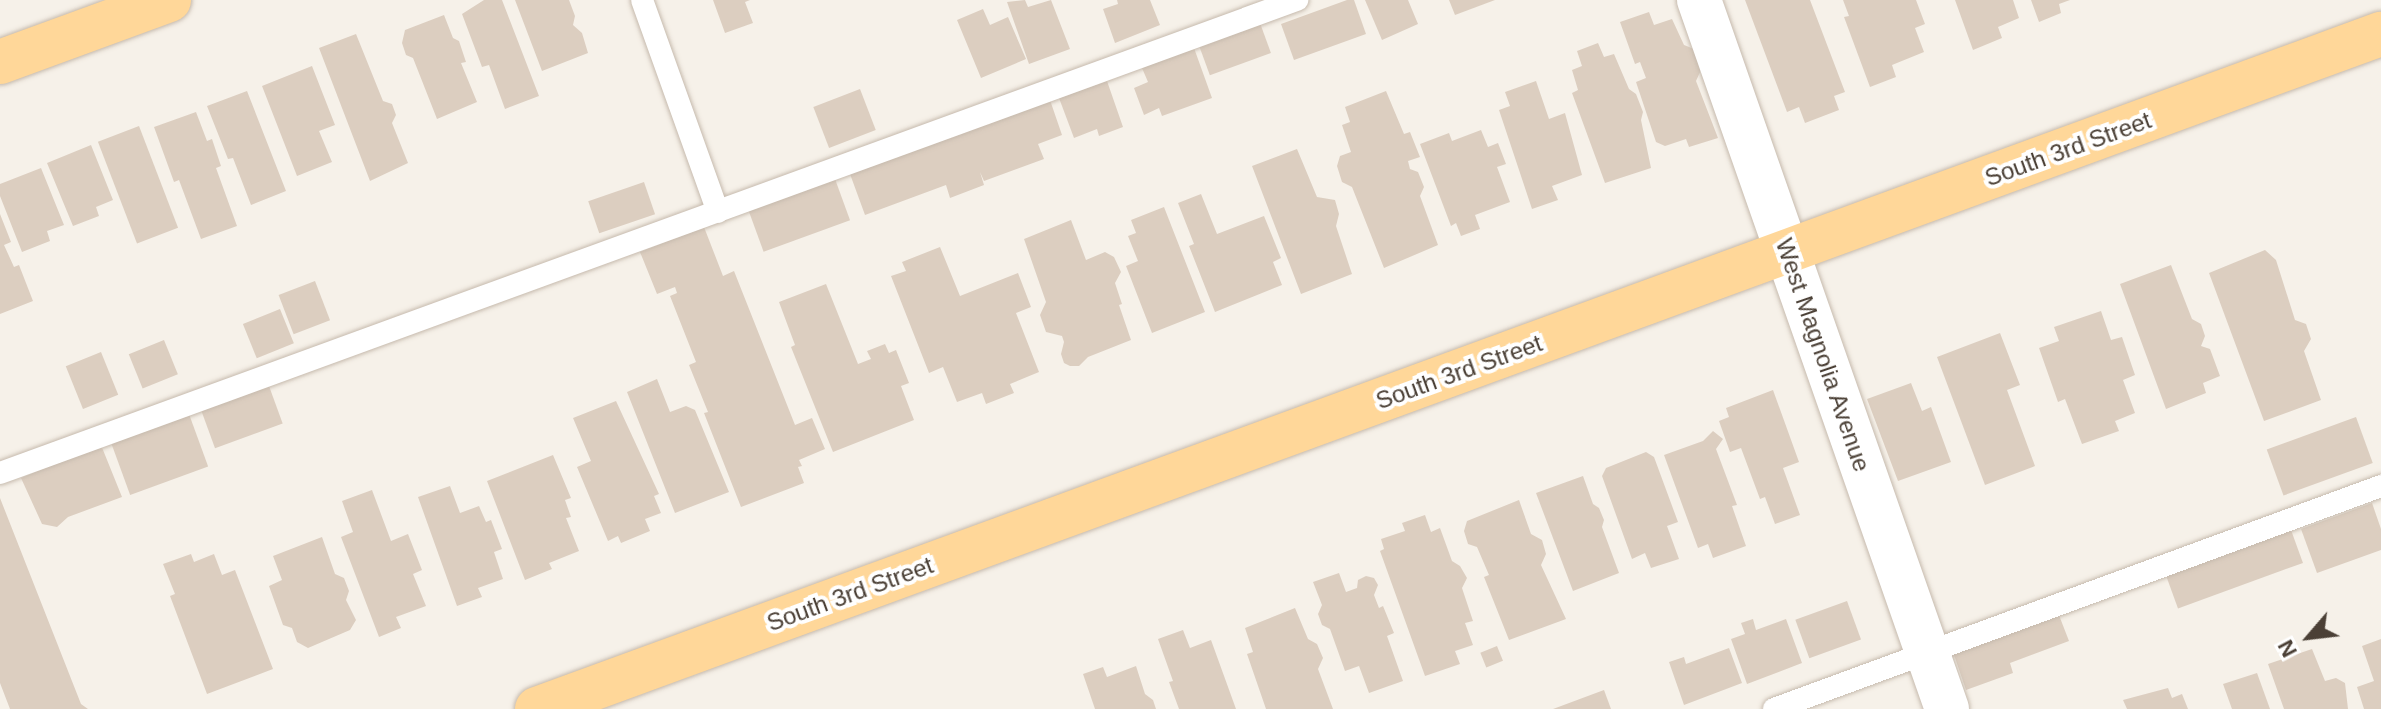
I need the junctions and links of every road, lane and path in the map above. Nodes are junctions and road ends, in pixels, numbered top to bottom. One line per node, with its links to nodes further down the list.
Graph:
1 (169, 0): 6 (main road)
2 (642, 0): 7 (lane)
3 (1297, 0): 7 (lane)
4 (1699, 0): 8 (street, West Magnolia Avenue)
5 (2381, 34): 8 (main road, South 3rd Street)
6 (0, 62)
7 (718, 212): 9 (lane)
8 (1787, 253): 11 (street, West Magnolia Avenue); 12 (main road, South 3rd Street)
9 (0, 473)
10 (2381, 486): 11 (lane)
11 (1929, 654): 13 (lane); 14 (street, West Magnolia Avenue)
12 (537, 709)
13 (1774, 709)
14 (1947, 709)

